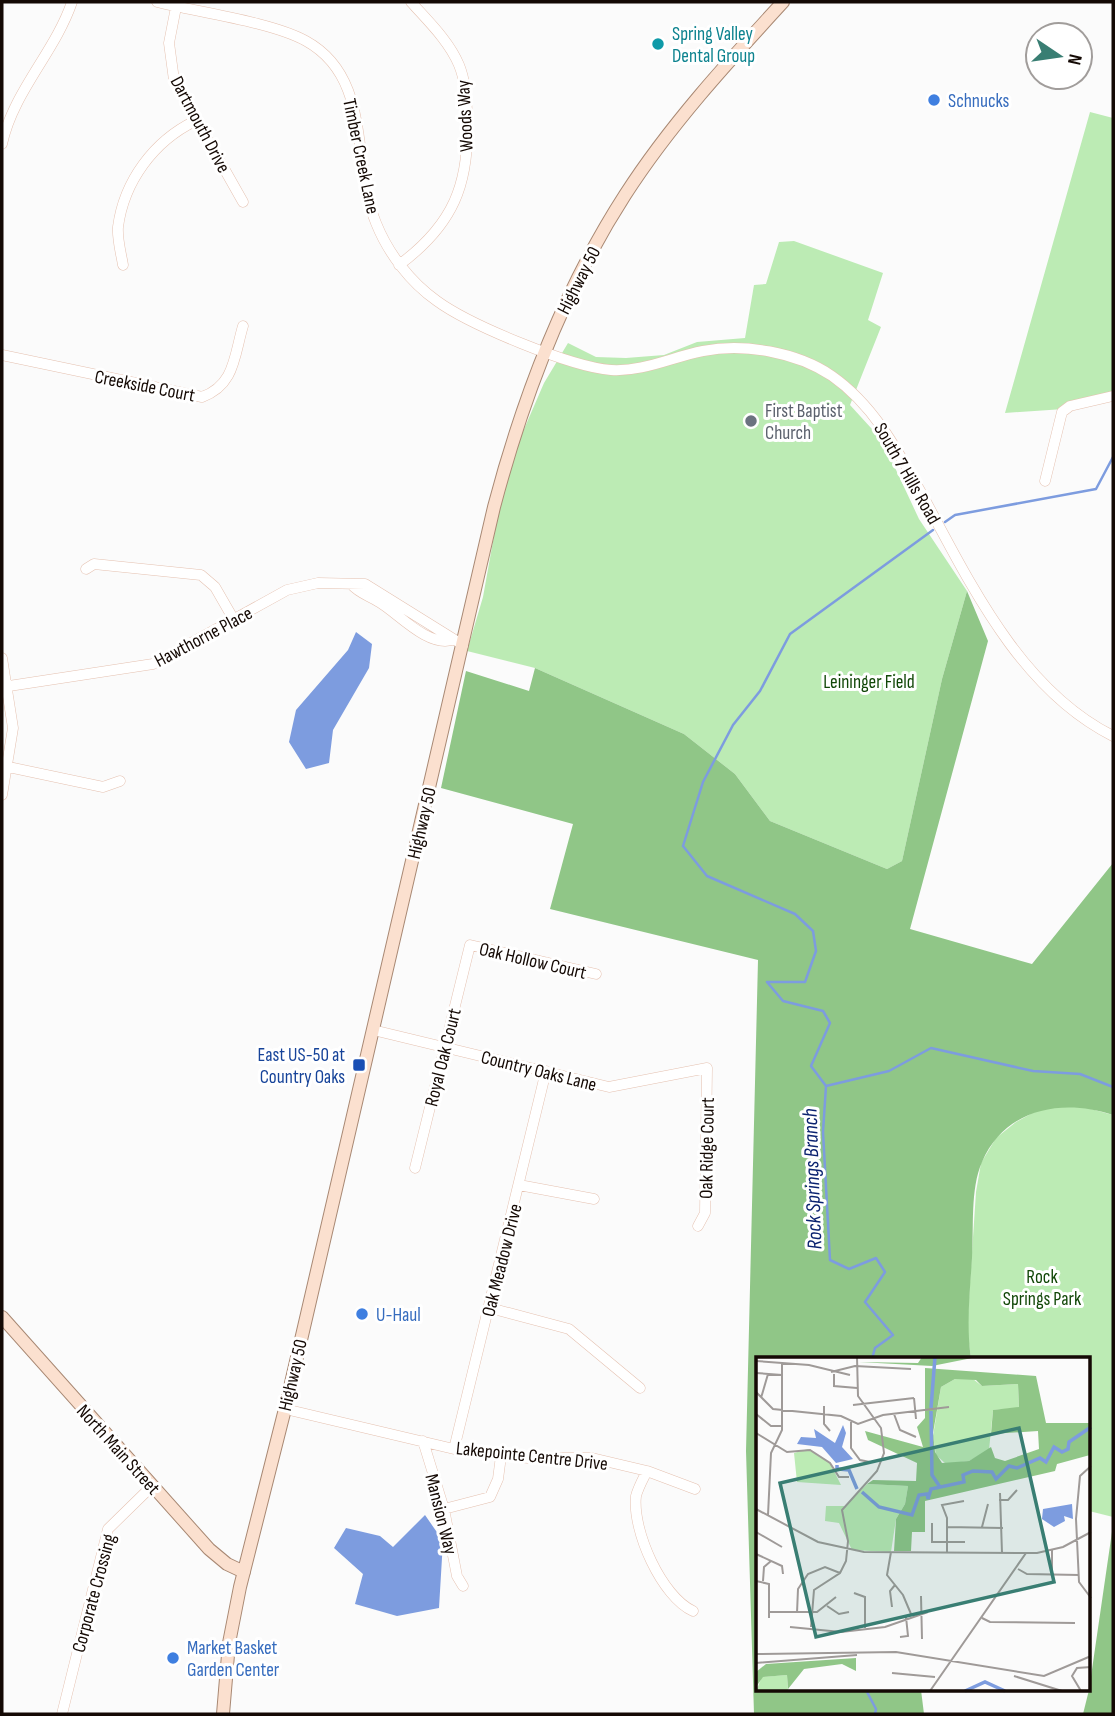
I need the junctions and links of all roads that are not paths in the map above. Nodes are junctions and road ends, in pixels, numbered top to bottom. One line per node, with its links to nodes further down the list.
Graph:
1 (72, 2): 7 (street)
2 (157, 2): 5 (street, Timber Creek Lane)
3 (411, 2): 10 (street, Woods Way)
4 (783, 2): 12 (main road, Highway 50)
5 (176, 4): 6 (street, Dartmouth Drive); 10 (street, Timber Creek Lane)
6 (195, 121): 8 (street, Dartmouth Drive); 9 (street)
7 (2, 144)
8 (243, 202)
9 (123, 265)
10 (399, 265): 12 (street, Timber Creek Lane)
11 (243, 326): 13 (street, Creekside Court)
12 (544, 350): 18 (main road, Highway 50); 21 (street, South 7 Hills Road)
13 (2, 355)
14 (1113, 396): 15 (street)
15 (1045, 481)
16 (86, 569): 17 (street)
17 (234, 620): 18 (street, Hawthorne Place); 20 (street, Hawthorne Place)
18 (457, 643): 27 (main road, Highway 50)
19 (2, 657): 20 (street)
20 (9, 686): 22 (street)
21 (1113, 736)
22 (5, 766): 23 (street); 24 (street)
23 (120, 781)
24 (2, 795)
25 (470, 945): 26 (street, Oak Hollow Court); 28 (street, Royal Oak Court)
26 (596, 974)
27 (373, 1030): 28 (street, Country Oaks Lane); 38 (main road, Highway 50)
28 (445, 1047): 30 (street, Country Oaks Lane); 31 (street, Royal Oak Court)
29 (707, 1068): 30 (street, Country Oaks Lane); 34 (street, Oak Ridge Court)
30 (546, 1071): 32 (street, Oak Meadow Drive)
31 (415, 1168)
32 (519, 1185): 33 (street); 35 (street, Oak Meadow Drive)
33 (594, 1199)
34 (698, 1226)
35 (490, 1308): 37 (street); 40 (street, Oak Meadow Drive)
36 (2, 1317): 43 (main road, North Main Street)
37 (640, 1388)
38 (285, 1409): 39 (street, Lakepointe Centre Drive); 46 (main road, Highway 50)
39 (423, 1441): 40 (street, Lakepointe Centre Drive); 45 (street, Mansion Way)
40 (454, 1449): 41 (street, Lakepointe Centre Drive)
41 (501, 1456): 42 (street, Lakepointe Centre Drive); 45 (street)
42 (647, 1471): 44 (street, Lakepointe Centre Drive); 48 (street)
43 (152, 1486): 46 (main road, North Main Street); 49 (street, Corporate Crossing)
44 (695, 1489)
45 (443, 1509): 47 (street, Mansion Way)
46 (244, 1572): 50 (main road, Highway 50)
47 (463, 1586)
48 (693, 1611)
49 (64, 1714)
50 (223, 1714)

